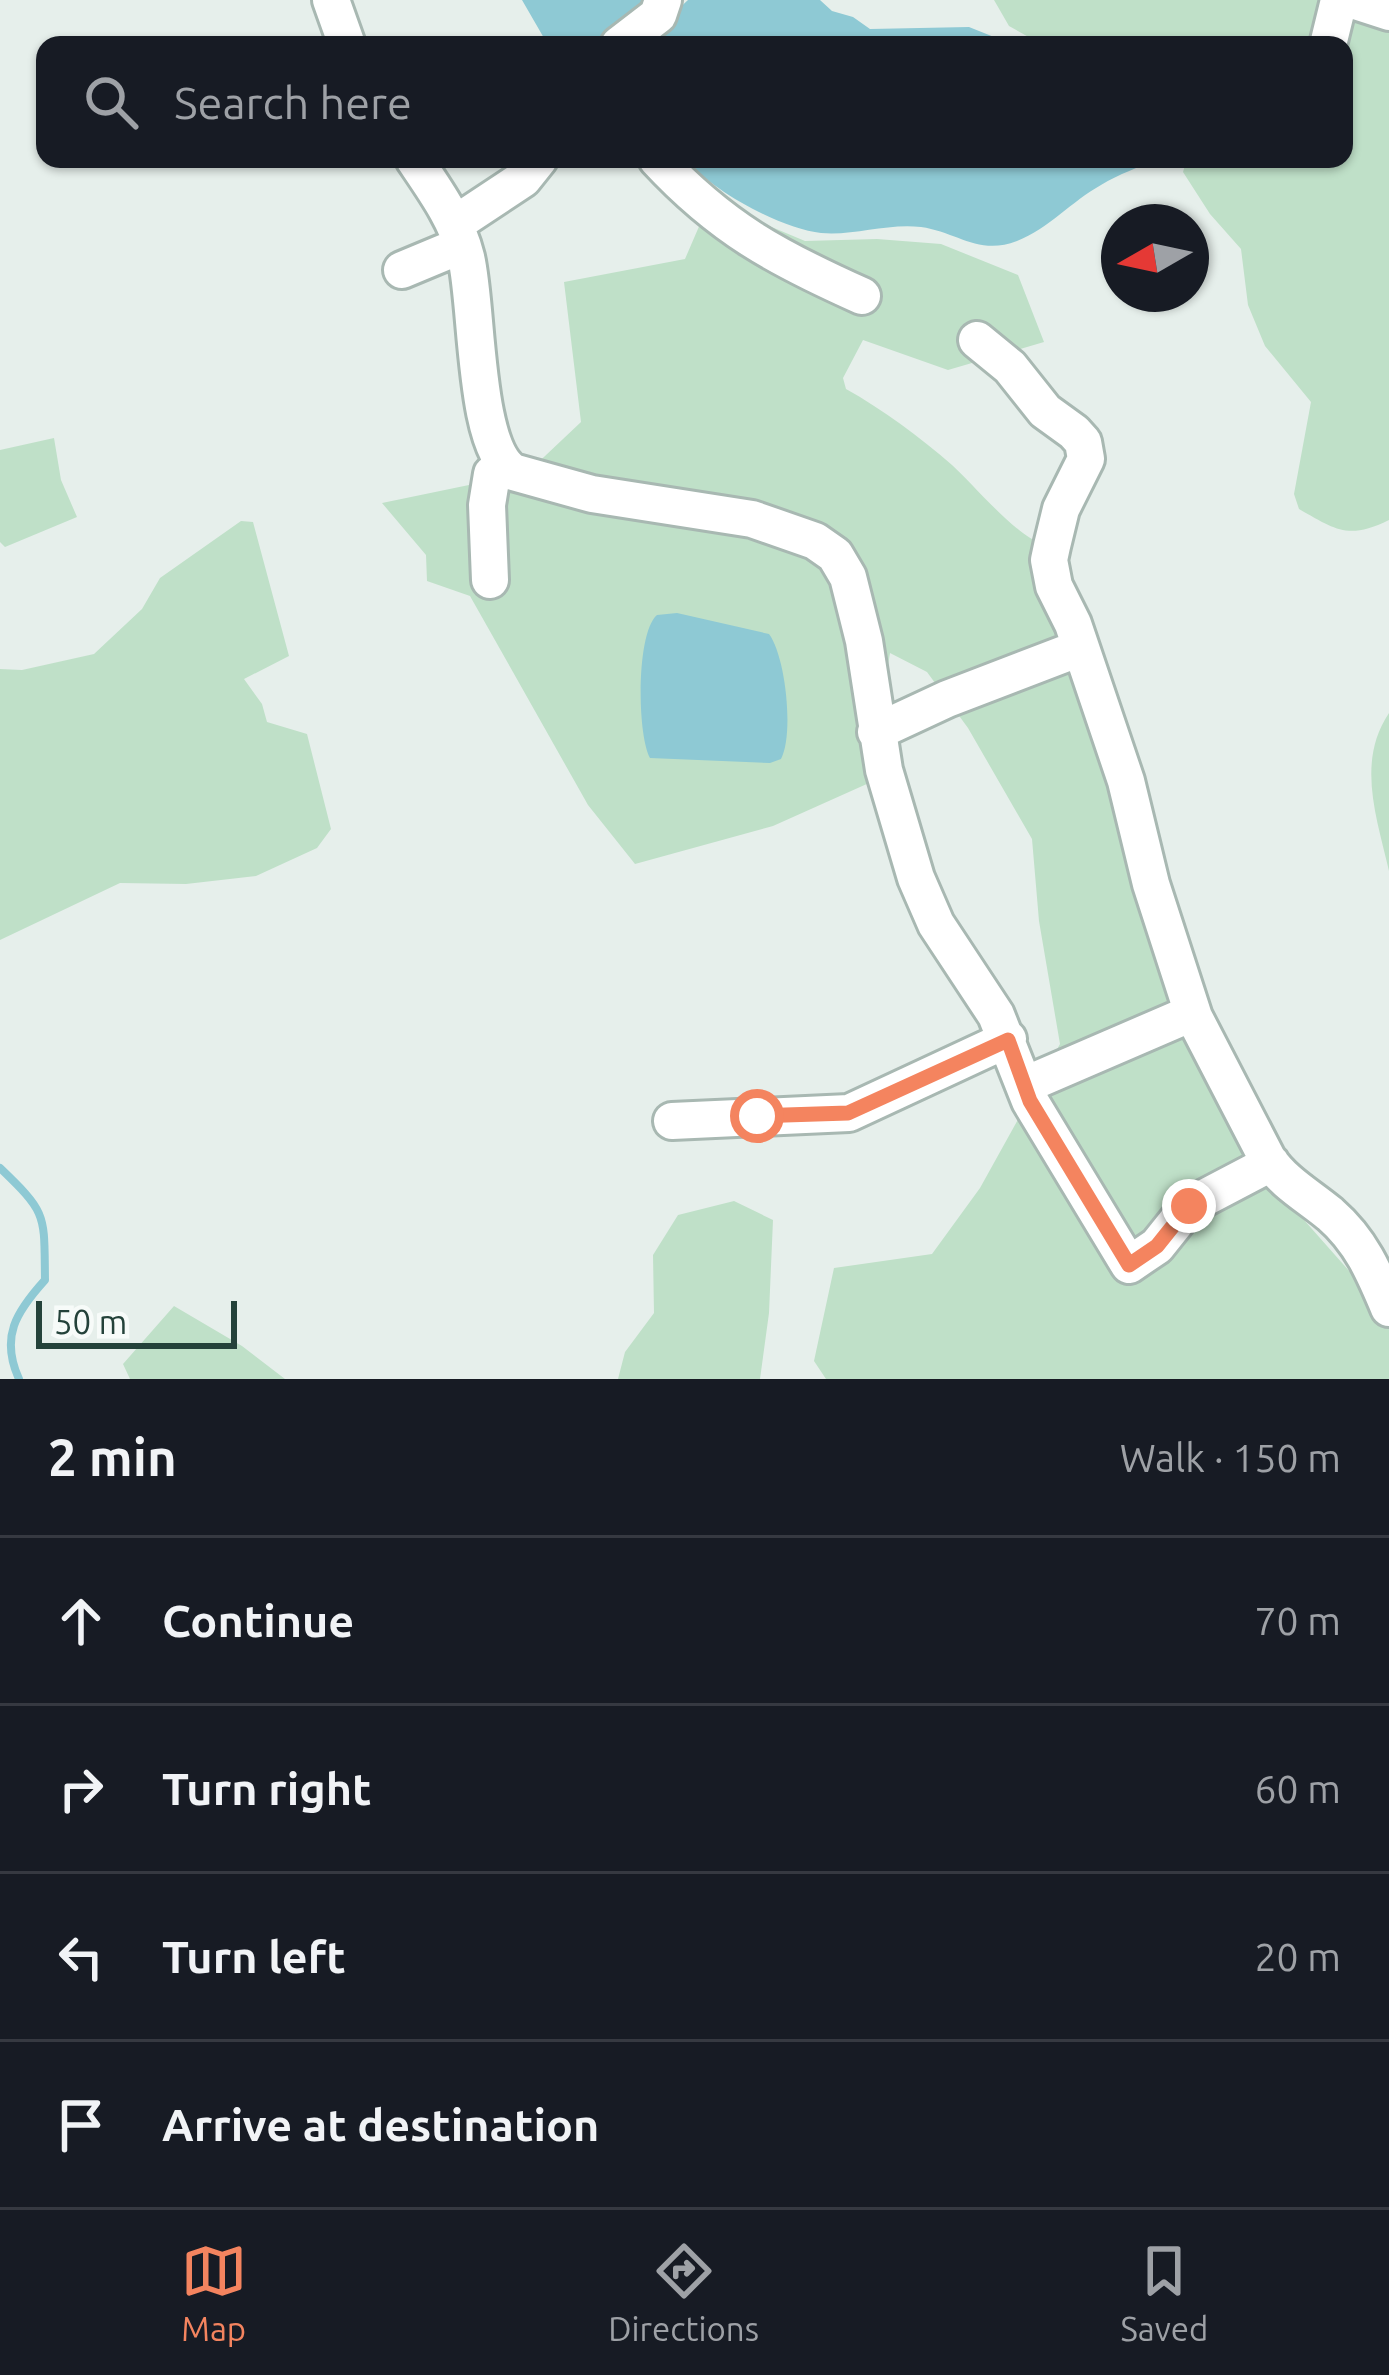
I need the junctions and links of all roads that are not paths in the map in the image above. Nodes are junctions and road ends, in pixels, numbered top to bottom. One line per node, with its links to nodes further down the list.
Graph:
1 (332, 0): 6 (street)
2 (663, 0): 7 (street)
3 (1339, 0): 8 (street)
4 (1352, 0): 5 (street)
5 (1389, 12)
6 (343, 36)
7 (631, 36)
8 (1330, 36)
9 (419, 168): 12 (street)
10 (532, 168): 12 (street)
11 (666, 168): 14 (street)
12 (458, 234): 13 (street); 16 (street)
13 (402, 270)
14 (862, 296)
15 (977, 340): 18 (street)
16 (504, 466): 17 (street); 19 (street)
17 (490, 580)
18 (1080, 648): 19 (street); 20 (street)
19 (876, 732): 21 (street)
20 (1192, 1013): 22 (street); 24 (street)
21 (1008, 1040): 22 (street); 23 (street)
22 (1024, 1085): 24 (street)
23 (672, 1121)
24 (1271, 1163): 25 (street)
25 (1389, 1309)

